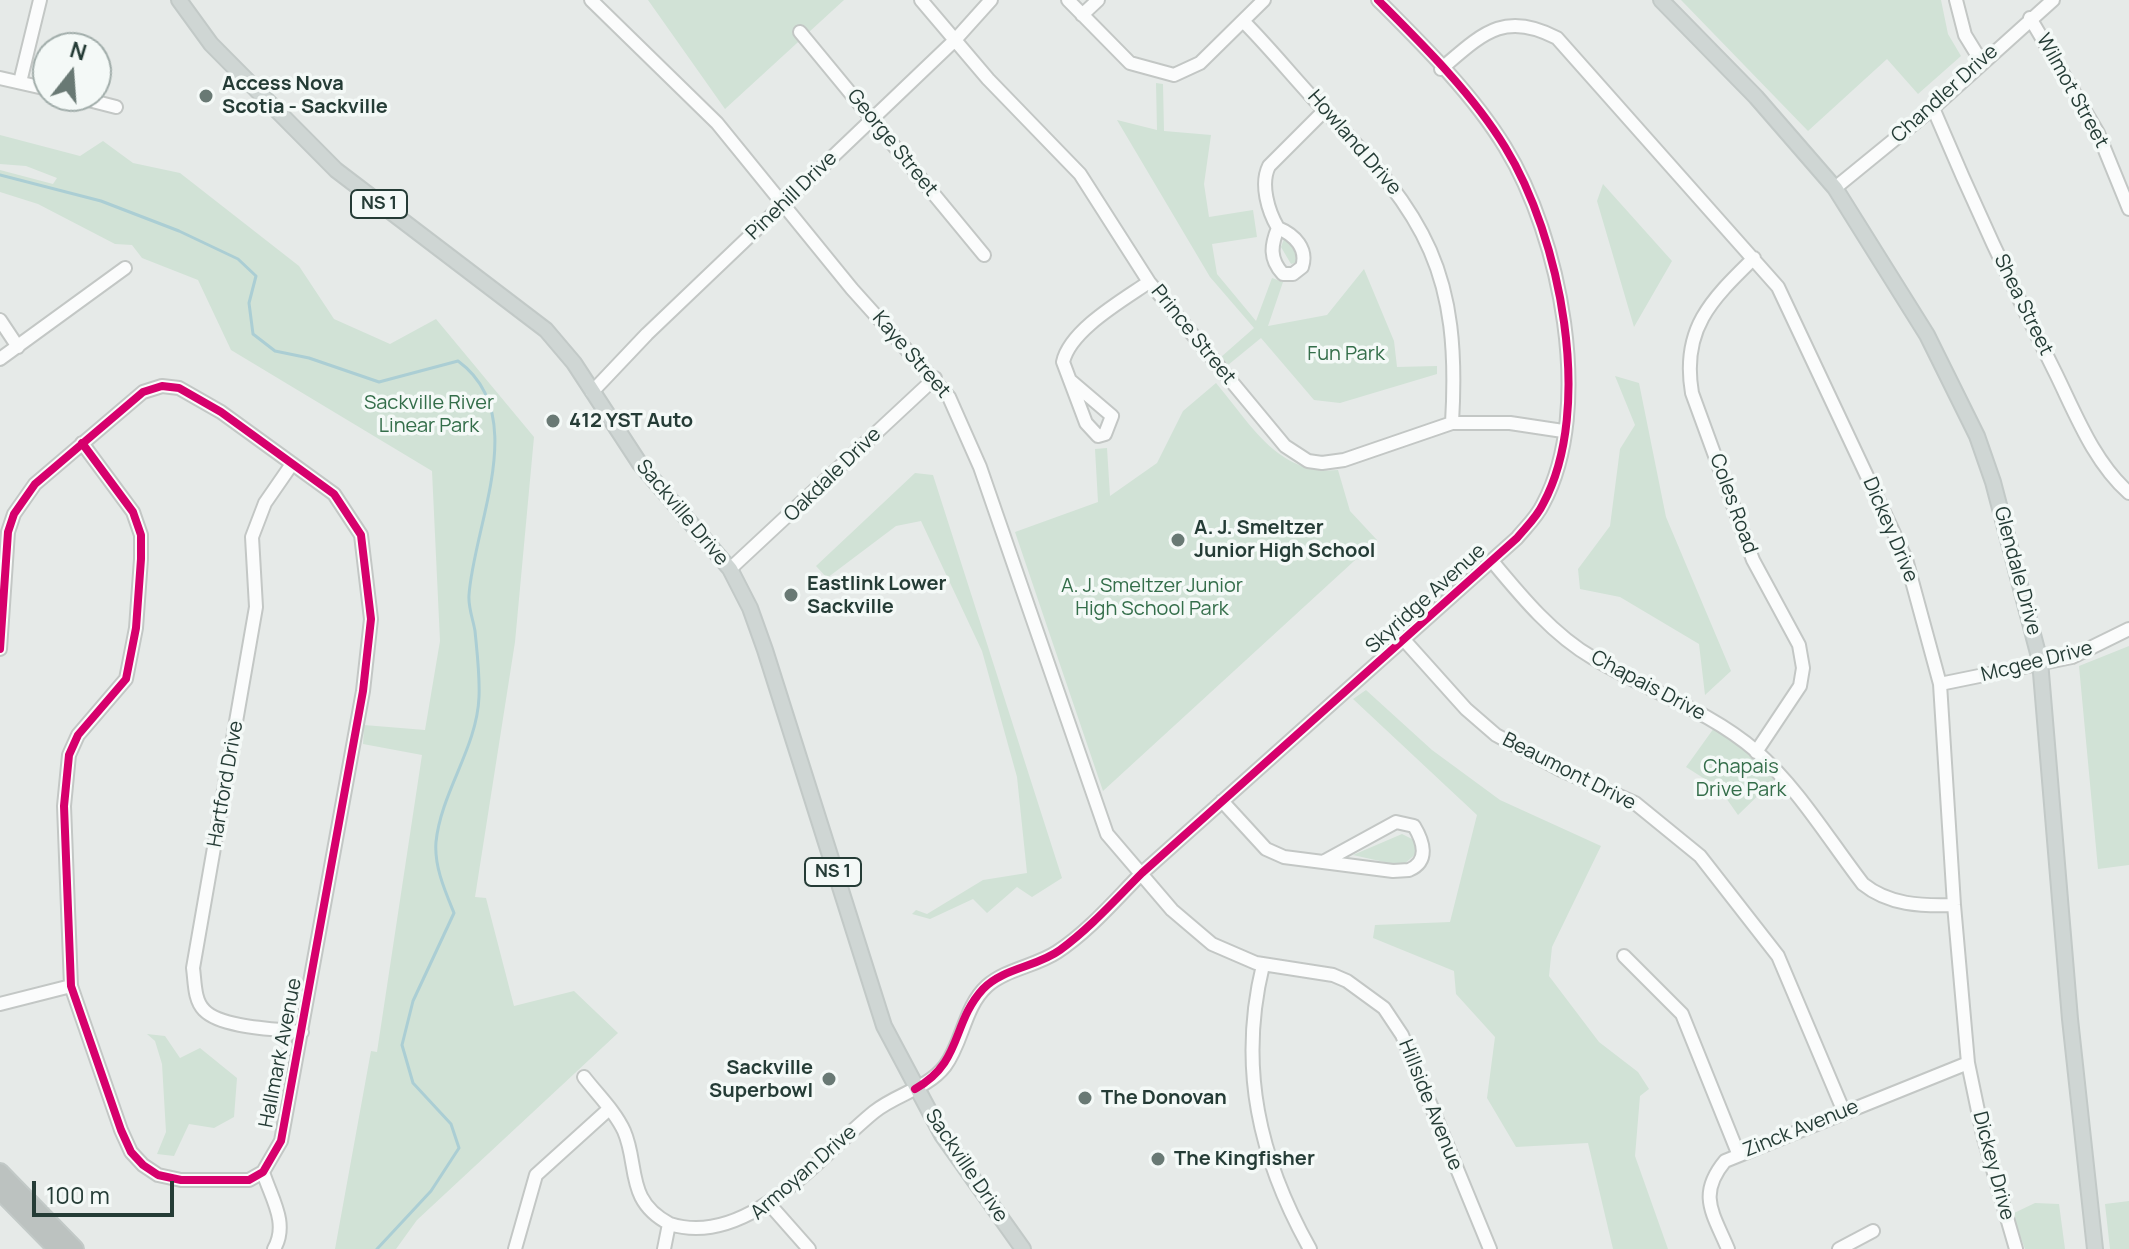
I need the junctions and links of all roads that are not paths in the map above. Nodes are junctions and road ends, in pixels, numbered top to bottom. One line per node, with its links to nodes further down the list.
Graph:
1 (40, 0): 21 (street)
2 (179, 0): 41 (main road, Sackville Drive / NS 1)
3 (591, 0): 29 (street, Kaye Street)
4 (921, 0): 17 (street, Prince Street)
5 (991, 0): 17 (street, Pinehill Drive)
6 (1068, 0): 13 (street)
7 (1098, 0): 13 (street)
8 (1264, 0): 15 (street)
9 (1378, 0): 19 (street, Skyridge Avenue)
10 (1661, 0): 28 (main road, Glendale Drive)
11 (1956, 0): 18 (street)
12 (2053, 0): 14 (street, Chandler Drive)
13 (1082, 15): 15 (street)
14 (2030, 18): 18 (street, Chandler Drive); 30 (street, Wilmot Street)
15 (1243, 21): 26 (street, Howland Drive)
16 (800, 32): 27 (street, George Street)
17 (955, 40): 27 (street, Pinehill Drive); 35 (street, Prince Street)
18 (1981, 61): 25 (street, Chandler Drive)
19 (1441, 69): 33 (street, Dickey Drive); 43 (street, Skyridge Avenue)
20 (0, 78): 21 (street)
21 (20, 82): 22 (street)
22 (32, 85)
23 (112, 106): 24 (street)
24 (116, 107)
25 (1933, 108): 28 (street, Chandler Drive); 46 (street, Shea Street)
26 (1324, 111): 31 (street); 42 (street, Howland Drive)
27 (873, 118): 29 (street, Pinehill Drive); 32 (street, George Street)
28 (1835, 188): 52 (main road, Glendale Drive)
29 (782, 205): 39 (street, Kaye Street); 41 (street, Pinehill Drive)
30 (2129, 209)
31 (1278, 228)
32 (984, 255)
33 (1754, 258): 53 (street, Dickey Drive); 54 (street, Coles Road)
34 (125, 268): 37 (street)
35 (1149, 282): 40 (street); 42 (street, Prince Street)
36 (0, 320): 37 (street)
37 (18, 347): 38 (street)
38 (0, 359)
39 (935, 378): 48 (street, Oakdale Drive); 57 (street, Kaye Street)
40 (1071, 381)
41 (592, 392): 48 (main road, Sackville Drive / NS 1)
42 (1452, 423): 43 (street, Prince Street)
43 (1563, 431): 47 (street, Skyridge Avenue)
44 (82, 443): 45 (street, Hallmark Avenue); 51 (street, Hallmark Avenue); 61 (street)
45 (292, 464): 63 (street, Hallmark Avenue); 63 (street, Hartford Drive)
46 (2129, 493)
47 (1492, 561): 50 (street, Skyridge Avenue); 54 (street, Chapais Drive)
48 (730, 569): 66 (main road, Sackville Drive / NS 1)
49 (2129, 629): 52 (street, Mcgee Drive)
50 (1405, 641): 55 (street, Skyridge Avenue); 68 (street, Beaumont Drive)
51 (0, 649)
52 (2040, 661): 53 (street, Mcgee Drive); 88 (main road, Glendale Drive)
53 (1940, 684): 58 (street, Dickey Drive)
54 (1756, 752): 58 (street, Chapais Drive)
55 (1222, 801): 56 (street); 57 (street, Skyridge Avenue)
56 (1323, 862): 56 (street)
57 (1142, 873): 60 (street, Hillside Avenue); 66 (street, Skyridge Avenue)
58 (1954, 905): 64 (street, Dickey Drive)
59 (1624, 956): 69 (street)
60 (1263, 965): 83 (street); 84 (street, Hillside Avenue)
61 (71, 986): 62 (street); 71 (street)
62 (0, 1004)
63 (302, 1032): 71 (street, Hallmark Avenue)
64 (1968, 1063): 68 (street, Zinck Avenue); 87 (street, Dickey Drive)
65 (584, 1077): 67 (street)
66 (915, 1089): 73 (street, Armoyan Drive); 82 (main road, Sackville Drive / NS 1)
67 (609, 1109): 74 (street); 79 (street)
68 (1844, 1112): 69 (street, Zinck Avenue)
69 (1738, 1153): 85 (street, Zinck Avenue)
70 (0, 1172): 77 (highway)
71 (263, 1172): 78 (street)
72 (0, 1191): 76 (highway)
73 (771, 1206): 74 (street, Armoyan Drive); 81 (street)
74 (669, 1224): 80 (street)
75 (1873, 1231): 86 (street)
76 (57, 1249)
77 (75, 1249)
78 (274, 1249)
79 (515, 1249)
80 (664, 1249)
81 (809, 1249)
82 (1023, 1249)
83 (1310, 1249)
84 (1490, 1249)
85 (1728, 1249)
86 (1839, 1249)
87 (2016, 1249)
88 (2095, 1249)

